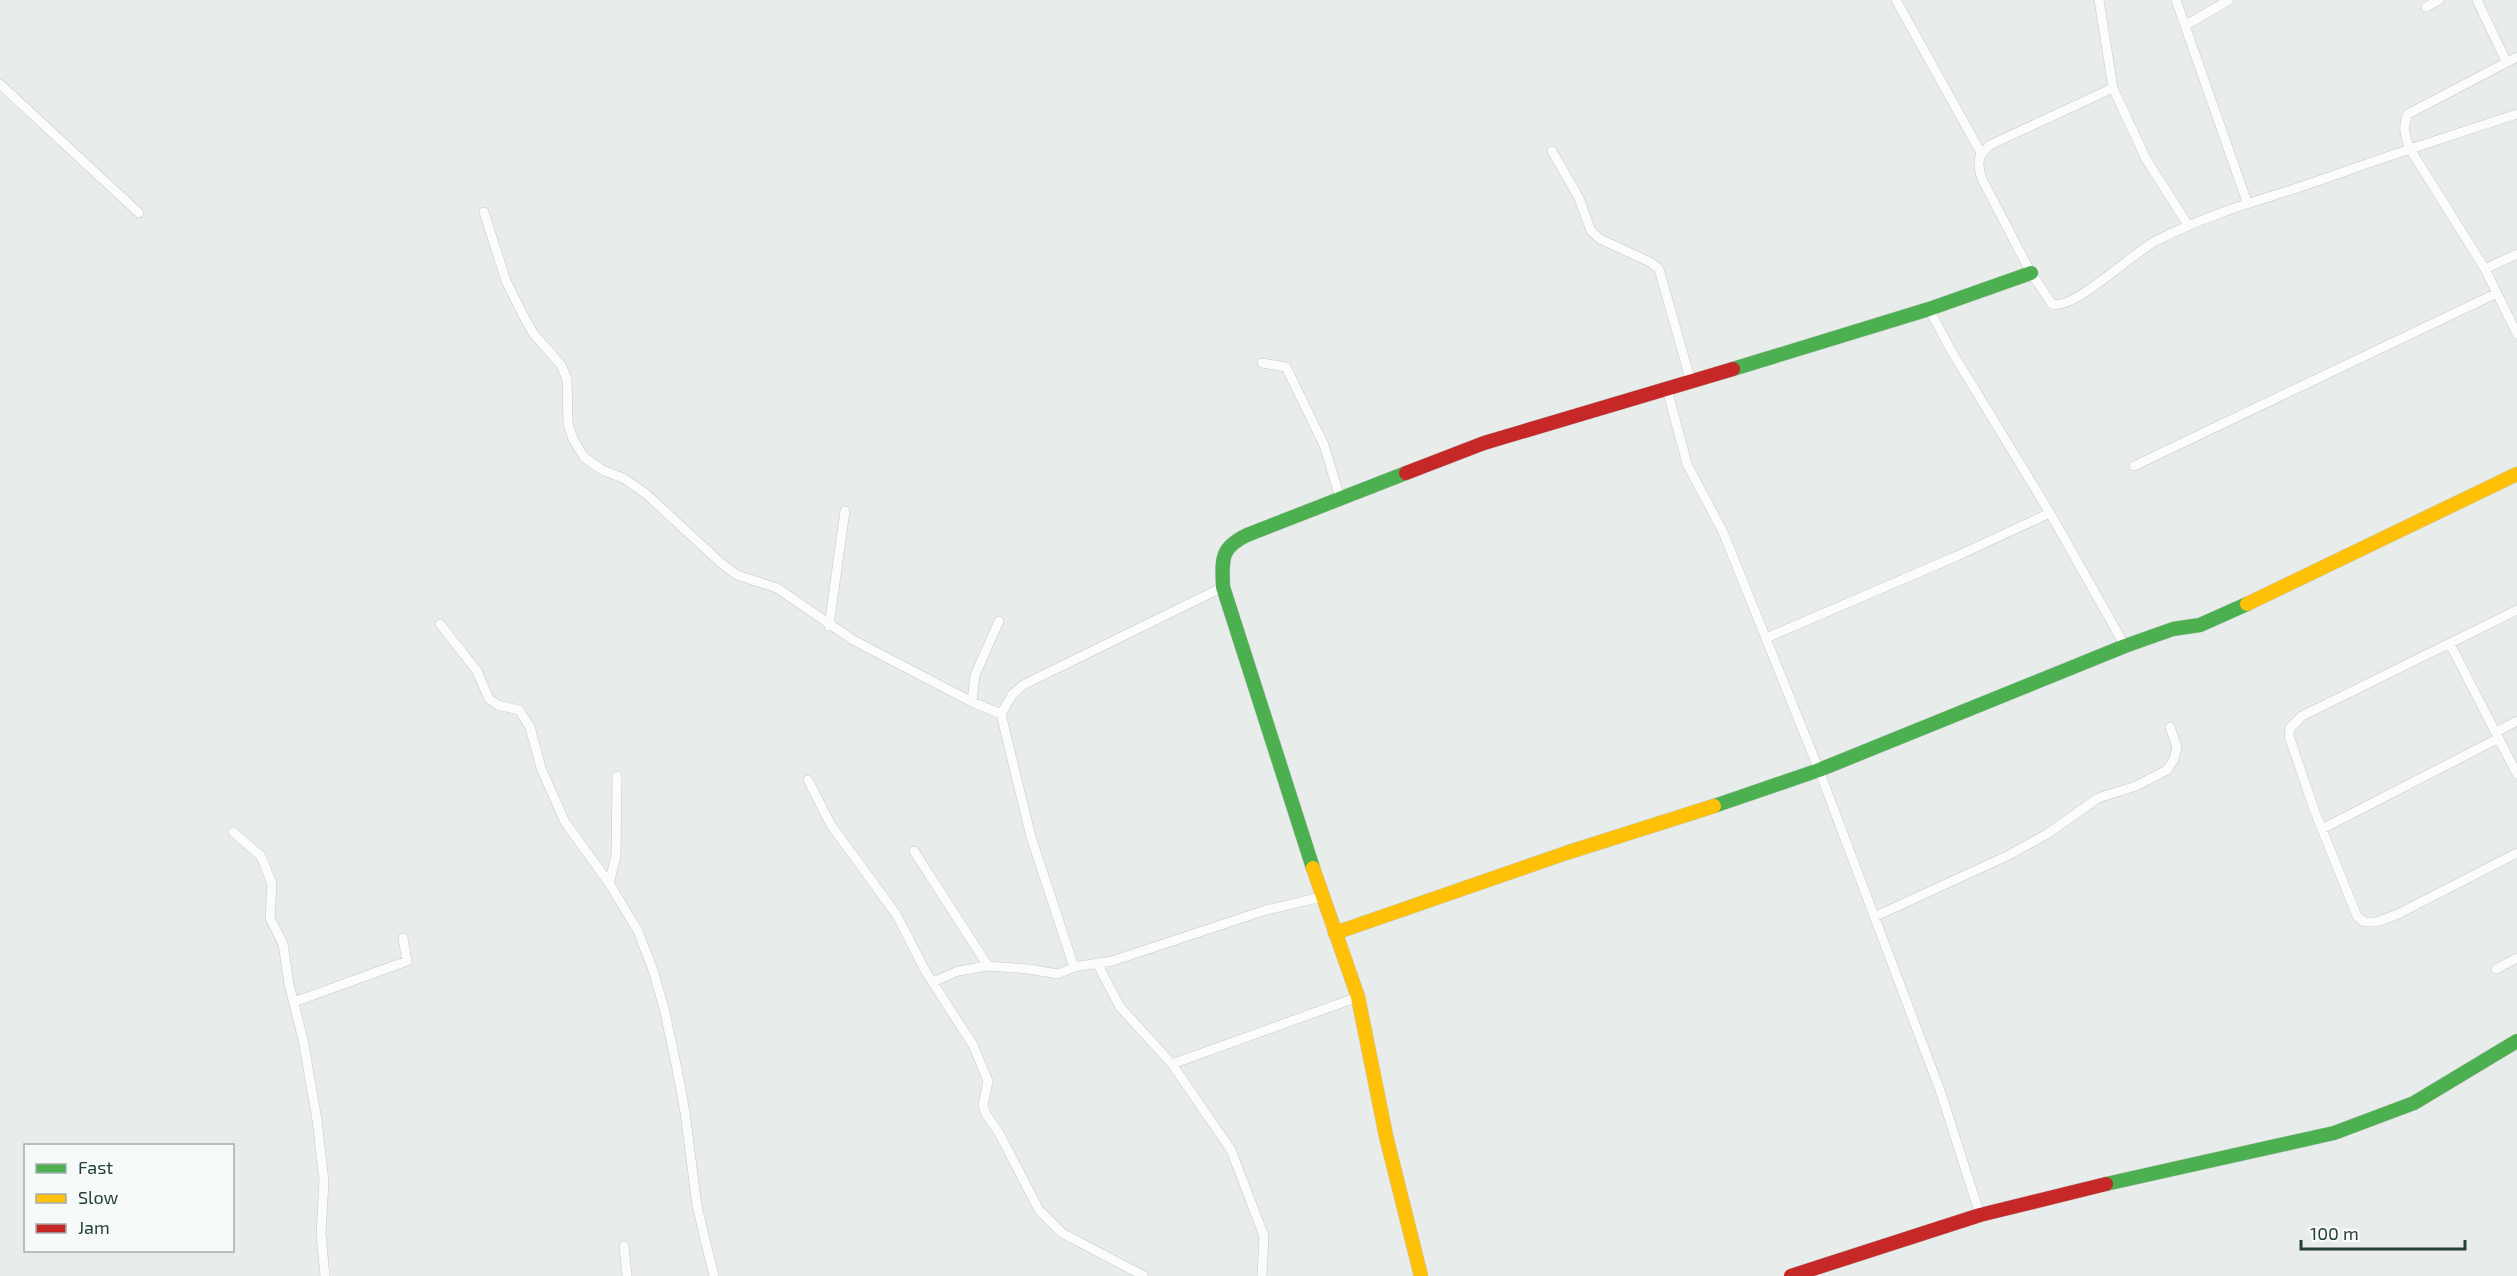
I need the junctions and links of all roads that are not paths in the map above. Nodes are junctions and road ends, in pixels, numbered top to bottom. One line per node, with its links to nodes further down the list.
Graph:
1 (1896, 0): 16 (street)
2 (2099, 0): 12 (street)
3 (2176, 0): 8 (street)
4 (2229, 0): 8 (street)
5 (2439, 0): 7 (street)
6 (2476, 0): 10 (street)
7 (2426, 7)
8 (2186, 25): 17 (street)
9 (2517, 57): 10 (street)
10 (2506, 61): 14 (street)
11 (0, 84): 19 (street)
12 (2113, 88): 16 (street); 20 (street)
13 (2517, 114): 14 (street)
14 (2410, 149): 17 (street); 22 (street)
15 (1552, 151): 28 (street)
16 (1981, 153): 23 (street)
17 (2247, 202): 20 (street)
18 (484, 212): 39 (street)
19 (139, 213)
20 (2188, 225): 23 (street)
21 (2517, 254): 22 (street)
22 (2485, 269): 24 (street)
23 (2031, 273): 25 (street)
24 (2497, 293): 26 (street); 30 (street)
25 (1929, 309): 28 (street); 34 (street)
26 (2517, 334)
27 (1262, 363): 32 (street)
28 (1691, 382): 29 (street)
29 (1667, 389): 32 (street); 40 (street)
30 (2134, 466)
31 (2517, 474): 42 (street)
32 (1340, 498): 35 (street)
33 (845, 511): 39 (street)
34 (2050, 513): 40 (street); 42 (street)
35 (1223, 587): 44 (street); 57 (street)
36 (2517, 610): 41 (street)
37 (999, 621): 43 (street)
38 (440, 624): 56 (street)
39 (829, 626): 43 (street)
40 (1766, 638): 48 (street)
41 (2450, 644): 47 (street); 52 (street)
42 (2125, 646): 48 (street)
43 (972, 702): 44 (street)
44 (1001, 714): 64 (street)
45 (2517, 721): 47 (street)
46 (2170, 727): 58 (street)
47 (2498, 735): 49 (street); 52 (street)
48 (1819, 770): 58 (street); 59 (street)
49 (2517, 774)
50 (617, 776): 56 (street)
51 (808, 780): 66 (street)
52 (2322, 829): 55 (street)
53 (233, 832): 68 (street)
54 (914, 851): 63 (street)
55 (2517, 853)
56 (609, 883): 75 (street)
57 (1322, 897): 59 (street); 62 (street)
58 (1874, 917): 71 (street)
59 (1335, 933): 67 (street)
60 (403, 938): 68 (street)
61 (2517, 958): 65 (street)
62 (1097, 963): 64 (street); 70 (street)
63 (988, 966): 64 (street); 66 (street)
64 (1074, 967)
65 (2496, 969)
66 (933, 982): 76 (street)
67 (1358, 997): 70 (street); 78 (street)
68 (294, 1002): 73 (street)
69 (2517, 1041): 71 (street)
70 (1172, 1064): 77 (street)
71 (1980, 1215): 79 (street)
72 (624, 1246): 74 (street)
73 (325, 1276)
74 (627, 1276)
75 (714, 1276)
76 (1144, 1276)
77 (1262, 1276)
78 (1421, 1276)
79 (1791, 1276)

